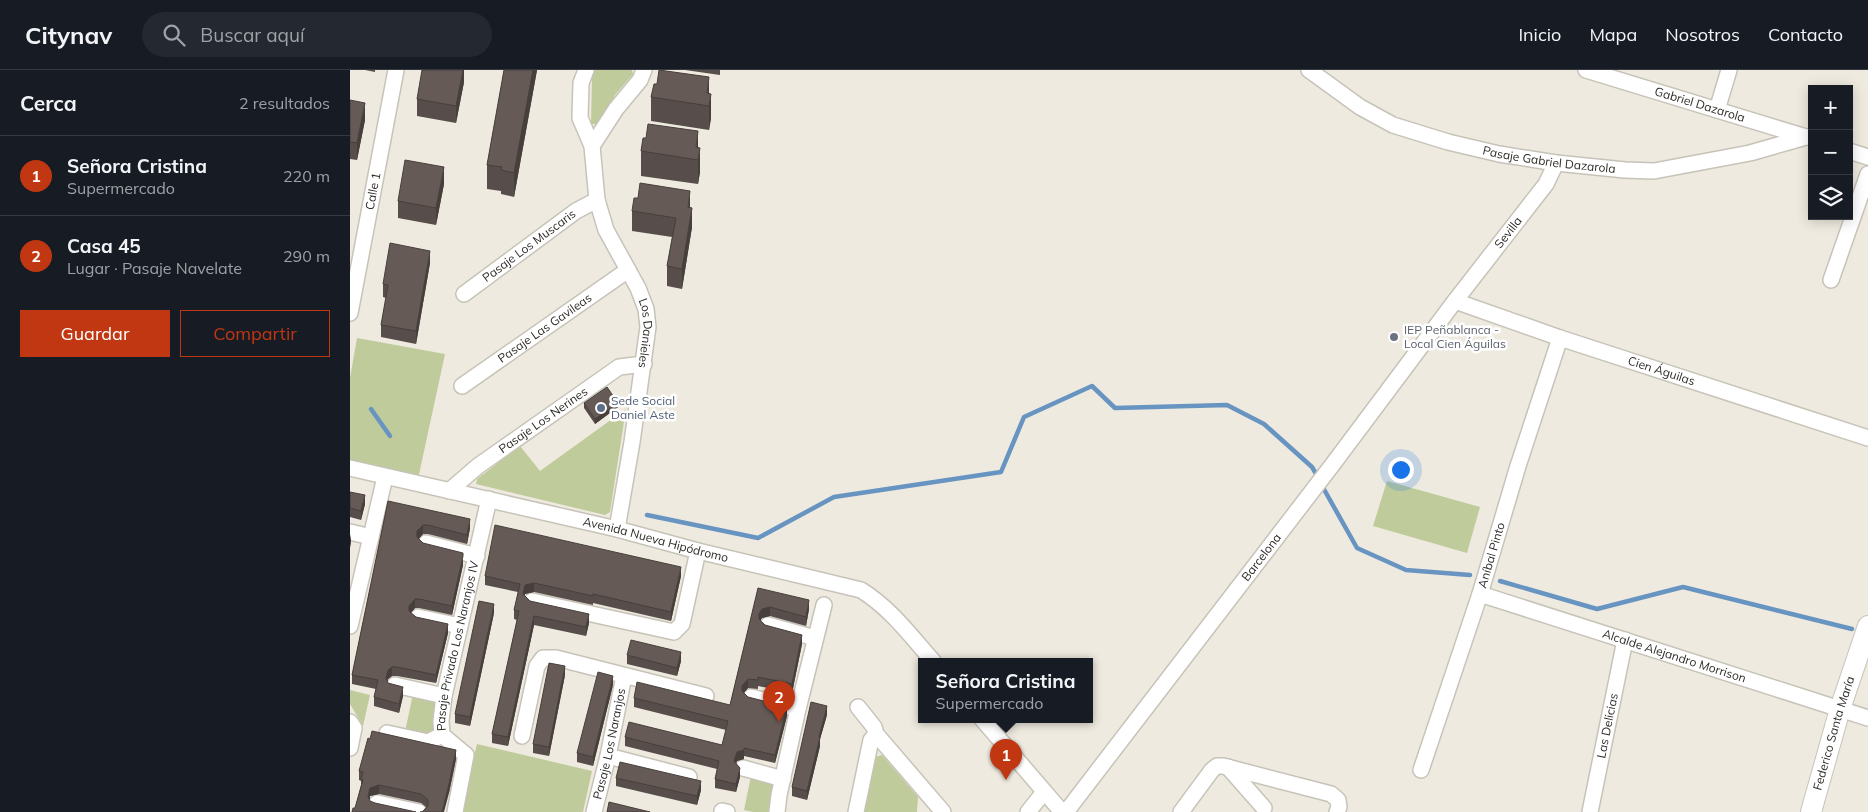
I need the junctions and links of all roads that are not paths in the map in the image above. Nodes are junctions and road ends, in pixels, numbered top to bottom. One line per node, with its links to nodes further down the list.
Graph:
1 (396, 70): 21 (street, Calle 1)
2 (586, 70): 11 (street, Los Danieles)
3 (644, 70): 11 (street)
4 (1309, 70): 7 (street, Pasaje Gabriel Dazarola)
5 (1586, 70): 8 (street, Gabriel Dazarola)
6 (1729, 70): 8 (street)
7 (1325, 76): 14 (street, Pasaje Gabriel Dazarola)
8 (1717, 110): 9 (street, Gabriel Dazarola)
9 (1808, 138)
10 (1808, 138): 14 (street, Pasaje Gabriel Dazarola)
11 (592, 146): 16 (street, Los Danieles)
12 (1853, 152): 13 (street)
13 (1868, 158)
14 (1556, 163): 20 (street, Sevilla)
15 (1868, 174): 18 (street)
16 (597, 200): 17 (street, Los Danieles); 19 (street, Pasaje Los Muscaris)
17 (628, 270): 23 (street, Los Danieles); 24 (street, Pasaje Las Gavileas)
18 (1831, 280)
19 (464, 294)
20 (1455, 301): 22 (street, Cien Águilas); 81 (street, Barcelona)
21 (350, 313)
22 (1560, 338): 25 (street, Cien Águilas); 36 (street, Aníbal Pinto)
23 (644, 364): 28 (street, Pasaje Los Nerines); 30 (street, Los Danieles)
24 (462, 386)
25 (1868, 438)
26 (350, 468): 27 (street, Avenida Nueva Hipódromo)
27 (385, 477): 28 (street, Avenida Nueva Hipódromo); 32 (street)
28 (449, 491): 29 (street, Avenida Nueva Hipódromo)
29 (490, 499): 30 (street, Avenida Nueva Hipódromo); 35 (street, Pasaje Privado Los Naranjos IV)
30 (617, 529): 34 (street, Avenida Nueva Hipódromo)
31 (350, 532): 32 (street)
32 (371, 537): 39 (street)
33 (426, 544): 35 (street)
34 (698, 551): 37 (street); 47 (street, Avenida Nueva Hipódromo)
35 (477, 556): 43 (street, Pasaje Privado Los Naranjos IV)
36 (1480, 594): 46 (street, Alcalde Alejandro Morrison); 67 (street, Aníbal Pinto)
37 (532, 601)
38 (824, 605): 45 (street)
39 (352, 607): 42 (street)
40 (418, 617): 43 (street)
41 (768, 625): 45 (street)
42 (350, 626)
43 (460, 626): 50 (street, Pasaje Privado Los Naranjos IV)
44 (1868, 626): 54 (street, Federico Santa María)
45 (815, 638): 55 (street)
46 (1624, 640): 54 (street, Alcalde Alejandro Morrison); 84 (street, Las Delicias)
47 (930, 658)
48 (624, 676): 51 (street); 62 (street); 64 (street, Pasaje Los Naranjos)
49 (395, 685): 50 (street)
50 (444, 696): 61 (street, Pasaje Privado Los Naranjos IV)
51 (706, 696)
52 (751, 697): 55 (street)
53 (858, 707): 60 (street)
54 (1840, 709): 56 (street, Alcalde Alejandro Morrison); 85 (street, Federico Santa María)
55 (798, 710): 69 (street)
56 (1868, 718)
57 (350, 722): 63 (street)
58 (985, 723): 70 (street)
59 (387, 733): 61 (street)
60 (876, 734): 73 (street); 78 (street)
61 (442, 735): 75 (street, Pasaje Privado Los Naranjos IV)
62 (522, 736)
63 (350, 748)
64 (608, 756): 68 (street); 76 (street, Pasaje Los Naranjos)
65 (1228, 767): 72 (street); 82 (street); 83 (street)
66 (743, 768): 69 (street)
67 (1421, 770)
68 (689, 777)
69 (783, 779): 77 (street)
70 (1044, 792): 79 (street); 80 (street)
71 (377, 803): 74 (street)
72 (1264, 808)
73 (934, 809)
74 (419, 812)
75 (455, 812)
76 (594, 812)
77 (777, 812)
78 (856, 812)
79 (1028, 812)
80 (1062, 812)
81 (1066, 812)
82 (1181, 812)
83 (1336, 812)
84 (1590, 812)
85 (1811, 812)

